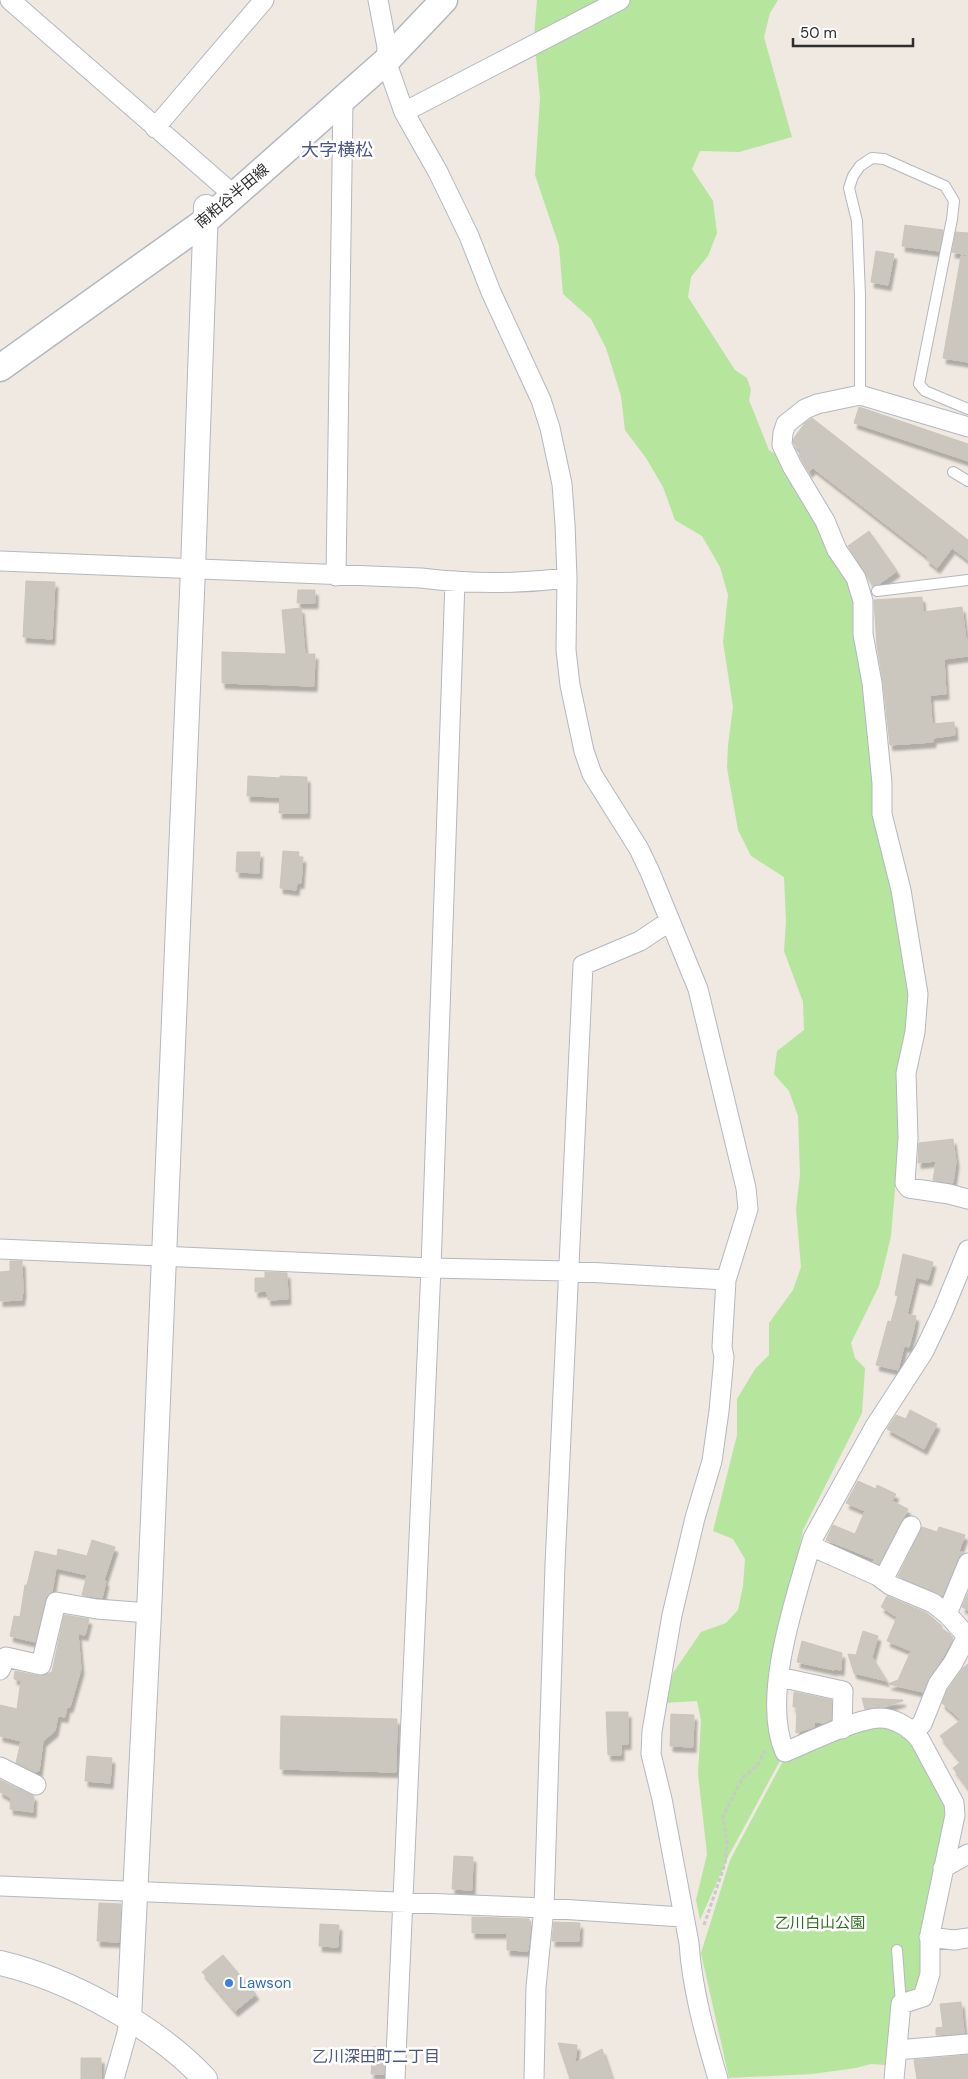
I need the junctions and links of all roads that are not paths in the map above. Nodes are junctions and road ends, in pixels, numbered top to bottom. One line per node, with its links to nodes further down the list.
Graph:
1 (10, 0): 10 (street)
2 (264, 0): 10 (street)
3 (378, 0): 7 (street)
4 (430, 0): 7 (main road, 南粕谷半田線)
5 (444, 0): 7 (main road, 南粕谷半田線)
6 (620, 0): 9 (street)
7 (387, 54): 8 (main road, 南粕谷半田線); 9 (street); 11 (main road, 南粕谷半田線)
8 (343, 100): 12 (main road, 南粕谷半田線); 22 (street)
9 (404, 112): 23 (street)
10 (155, 128): 11 (street)
11 (228, 190): 12 (main road, 南粕谷半田線)
12 (205, 215): 13 (main road, 南粕谷半田線); 14 (main road, 南粕谷半田線); 21 (street)
13 (0, 356)
14 (0, 368)
15 (860, 395): 16 (lane); 17 (street); 28 (street)
16 (968, 408)
17 (968, 427)
18 (953, 472): 19 (lane)
19 (968, 481)
20 (0, 561): 21 (street)
21 (193, 569): 22 (street); 31 (street)
22 (336, 576): 25 (street)
23 (567, 578): 25 (street); 27 (street)
24 (968, 580): 26 (lane)
25 (455, 581): 32 (street)
26 (877, 592)
27 (670, 921): 33 (street); 34 (street)
28 (968, 1199)
29 (0, 1249): 31 (street)
30 (968, 1250): 36 (street)
31 (163, 1256): 32 (street); 39 (street)
32 (431, 1268): 33 (street); 52 (street)
33 (568, 1271): 34 (street); 53 (street)
34 (726, 1280): 54 (street)
35 (910, 1526): 38 (street)
36 (811, 1546): 38 (street); 43 (street)
37 (968, 1563): 40 (street)
38 (883, 1580): 40 (street)
39 (149, 1613): 42 (street); 51 (street)
40 (947, 1614): 41 (street)
41 (968, 1637): 45 (street)
42 (0, 1670)
43 (780, 1677): 44 (street); 44 (street)
44 (842, 1729): 45 (street)
45 (913, 1731): 49 (street)
46 (0, 1767): 47 (street)
47 (36, 1785)
48 (968, 1854): 49 (street)
49 (943, 1868): 55 (street)
50 (0, 1886): 51 (street)
51 (136, 1892): 52 (street); 60 (street)
52 (402, 1903): 53 (street); 65 (street)
53 (544, 1908): 54 (street); 66 (street)
54 (682, 1916): 67 (street)
55 (930, 1937): 56 (street); 59 (street)
56 (968, 1938)
57 (897, 1950): 59 (lane)
58 (0, 1962): 60 (street)
59 (901, 2004): 62 (street)
60 (129, 2018): 63 (street); 64 (street)
61 (968, 2044): 62 (street)
62 (897, 2050): 68 (street)
63 (114, 2079)
64 (205, 2079)
65 (395, 2079)
66 (534, 2079)
67 (718, 2079)
68 (894, 2079)

